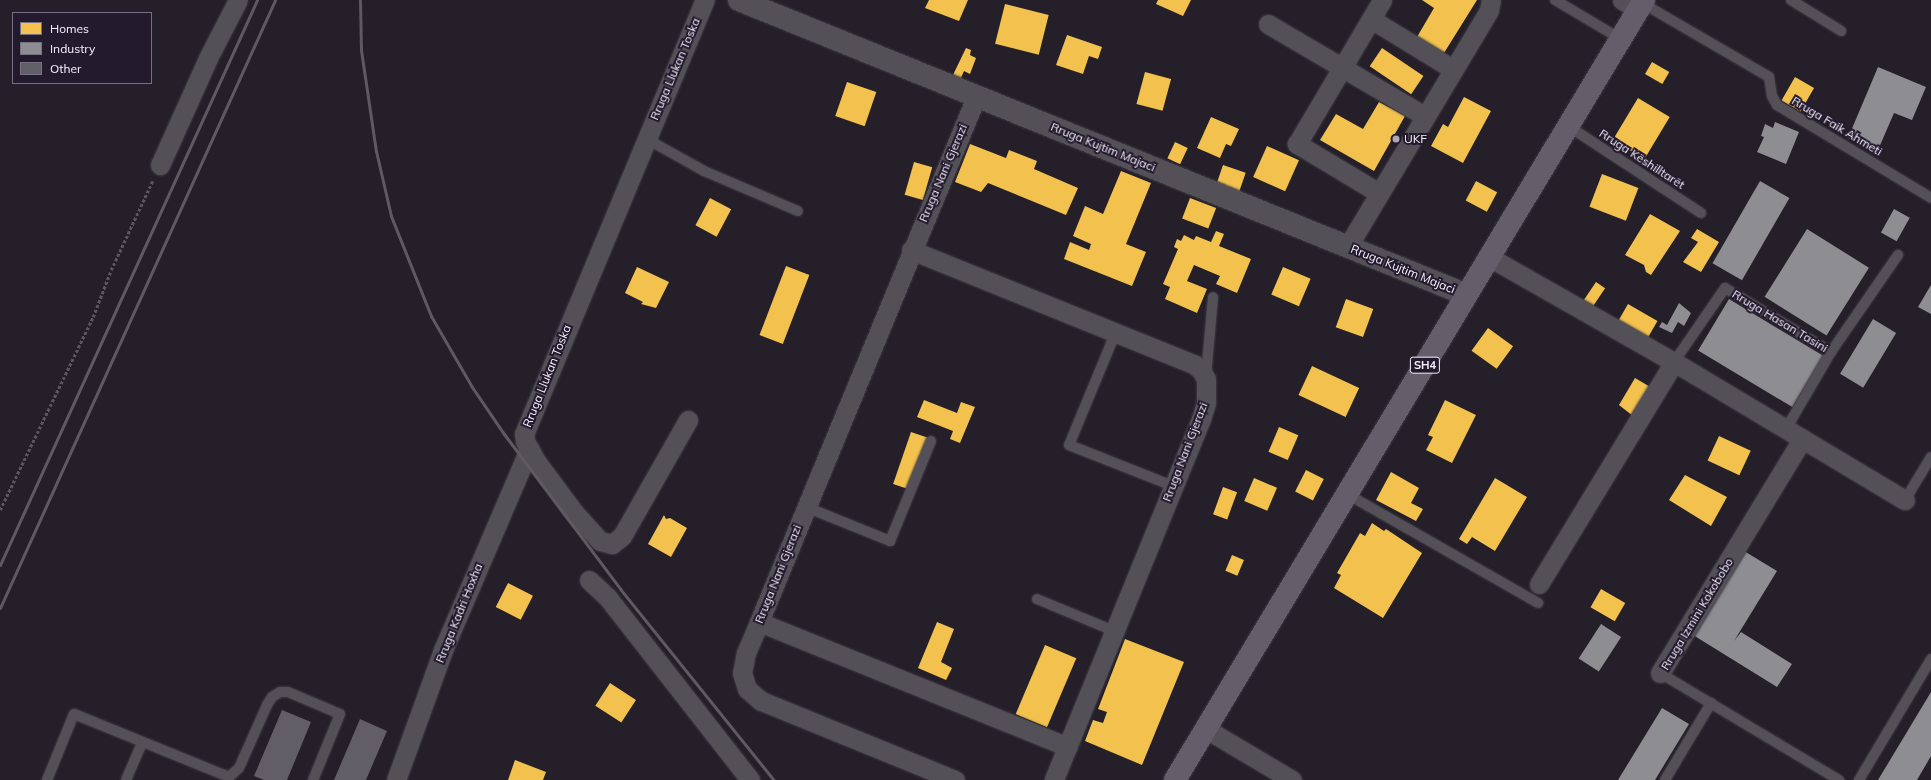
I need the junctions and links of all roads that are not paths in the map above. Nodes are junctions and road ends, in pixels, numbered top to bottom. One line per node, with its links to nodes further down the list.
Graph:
1 (238, 0): 19 (street)
2 (705, 0): 18 (street, Rruga Llukan Toska)
3 (740, 0): 15 (street, Rruga Kujtim Majaci)
4 (1382, 0): 9 (street)
5 (1492, 0): 14 (street)
6 (1555, 0): 12 (lane)
7 (1791, 0): 11 (lane)
8 (1637, 3): 12 (main road, SH4); 21 (lane, Rruga Faik Ahmeti)
9 (1371, 19): 13 (street); 14 (street)
10 (1268, 24): 13 (street)
11 (1841, 31)
12 (1621, 39): 17 (main road, SH4)
13 (1342, 66): 16 (street); 20 (street)
14 (1454, 69): 16 (street)
15 (976, 97): 24 (street, Rruga Kujtim Majaci); 25 (street, Rruga Nani Gjerazi)
16 (1425, 116): 20 (street)
17 (1568, 126): 23 (lane, Rruga Këshilltarët); 27 (main road, SH4)
18 (645, 138): 22 (lane); 38 (street, Rruga Llukan Toska)
19 (160, 164)
20 (1379, 194): 24 (street)
21 (1931, 198)
22 (798, 211)
23 (1702, 213)
24 (1348, 246): 28 (street, Rruga Kujtim Majaci)
25 (911, 250): 30 (street); 43 (street, Rruga Nani Gjerazi)
26 (1898, 255): 31 (lane, Rruga Hasan Tasini)
27 (1489, 258): 28 (main road, SH4); 32 (street)
28 (1467, 295): 41 (main road, SH4)
29 (1213, 296): 33 (lane)
30 (1115, 334): 33 (street); 40 (lane)
31 (1832, 352): 32 (lane, Rruga Hasan Tasini); 35 (lane)
32 (1674, 362): 35 (street); 45 (street, Rruga Hasan Tasini)
33 (1206, 379): 40 (street, Rruga Nani Gjerazi)
34 (688, 420): 38 (street, Rruga Llukan Toska)
35 (1786, 429): 36 (street)
36 (1802, 439): 42 (street); 51 (street, Rruga Izmini Kokobobo)
37 (931, 441): 43 (lane)
38 (529, 449): 60 (street, Rruga Kadri Hoxha)
39 (1931, 457): 42 (lane)
40 (1172, 486): 49 (street, Rruga Nani Gjerazi)
41 (1347, 494): 47 (lane); 53 (main road, SH4)
42 (1905, 500)
43 (806, 507): 48 (street, Rruga Nani Gjerazi)
44 (589, 580): 61 (street)
45 (1539, 584)
46 (1037, 599): 49 (lane)
47 (1538, 603)
48 (759, 622): 55 (street); 62 (street, Rruga Nani Gjerazi)
49 (1114, 631): 55 (street, Rruga Nani Gjerazi)
50 (1931, 659): 68 (lane)
51 (1660, 673): 52 (lane, Rruga Izmini Kokobobo)
52 (1711, 703): 66 (lane); 67 (lane, Rruga Izmini Kokobobo)
53 (1206, 729): 64 (main road, SH4); 65 (street)
54 (142, 743): 56 (lane); 57 (lane); 58 (lane)
55 (1068, 747): 63 (street, Rruga Nani Gjerazi)
56 (221, 778): 59 (lane)
57 (47, 780)
58 (126, 780)
59 (313, 780)
60 (396, 780)
61 (750, 780)
62 (955, 780)
63 (1054, 780)
64 (1175, 780)
65 (1292, 780)
66 (1665, 780)
67 (1839, 780)
68 (1859, 780)

